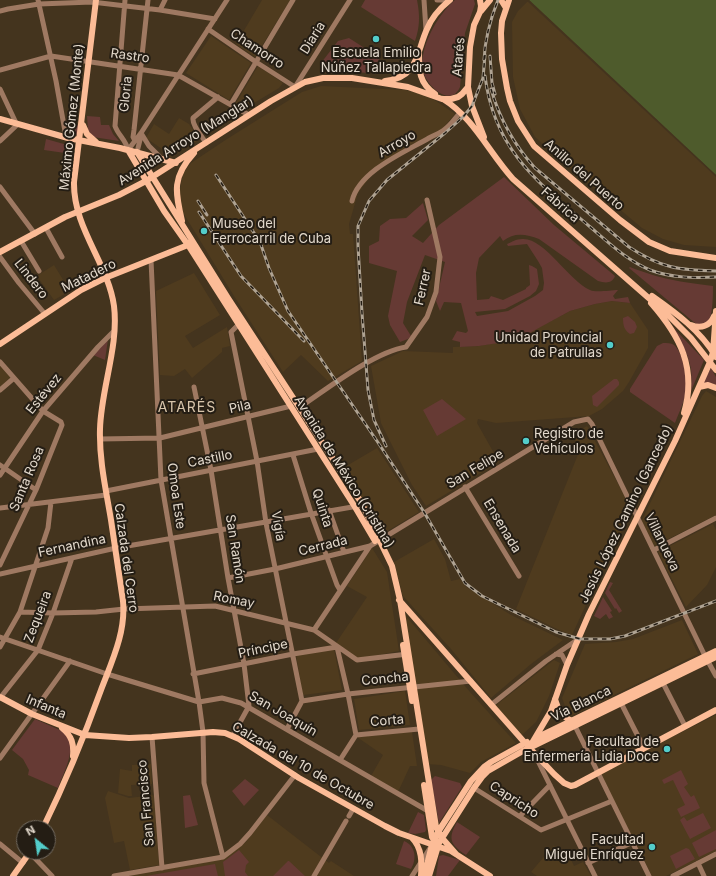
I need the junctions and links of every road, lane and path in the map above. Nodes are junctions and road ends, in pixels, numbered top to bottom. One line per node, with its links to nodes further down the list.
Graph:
1 (148, 0): 17 (street, Gloria)
2 (165, 0): 19 (street)
3 (227, 0): 22 (street)
4 (293, 0): 28 (street)
5 (350, 0): 34 (street, Diaria)
6 (424, 0): 24 (street)
7 (438, 0): 8 (street)
8 (446, 0)
9 (450, 0): 24 (main road)
10 (480, 0): 21 (main road, Atarés)
11 (490, 0): 21 (main road)
12 (501, 0): 18 (main road)
13 (509, 0): 18 (main road, Anillo del Puerto)
14 (96, 1): 15 (street); 16 (street); 27 (main road, Máximo Gómez (Monte))
15 (39, 2): 20 (street); 26 (street)
16 (125, 2): 17 (street); 29 (street)
17 (146, 8): 19 (street); 30 (street, Gloria)
18 (506, 8): 73 (main road, Anillo del Puerto)
19 (160, 10): 22 (street)
20 (0, 11)
21 (480, 12): 35 (main road, Atarés)
22 (215, 19): 23 (street)
23 (208, 29): 28 (street, Chamorro); 32 (street)
24 (426, 30): 25 (main road)
25 (419, 53): 33 (main road); 38 (main road)
26 (51, 56): 27 (street, Rastro); 31 (street, Rastro); 46 (street)
27 (89, 61): 29 (street, Rastro); 43 (main road, Máximo Gómez (Monte))
28 (256, 62): 34 (street, Chamorro); 39 (street)
29 (120, 66): 30 (street, Rastro); 47 (street)
30 (140, 69): 32 (street, Rastro); 48 (street, Gloria)
31 (0, 70)
32 (178, 75): 37 (street, Rastro); 45 (street)
33 (380, 81): 34 (main road); 38 (main road)
34 (295, 87): 41 (main road, Avenida Arroyo (Manglar))
35 (468, 87): 38 (main road, Atarés); 52 (main road, Fábrica)
36 (0, 89): 44 (street)
37 (218, 97): 39 (street, Rastro); 53 (street)
38 (442, 99): 40 (main road, Fábrica)
39 (231, 104): 41 (street, Rastro)
40 (460, 113): 52 (main road, Fábrica); 62 (street, Arroyo)
41 (248, 115): 53 (main road, Avenida Arroyo (Manglar))
42 (0, 119): 44 (main road)
43 (82, 121): 49 (main road, Máximo Gómez (Monte)); 51 (main road)
44 (17, 125): 46 (main road); 50 (street)
45 (142, 133): 48 (street); 55 (street); 56 (street)
46 (66, 137): 49 (main road)
47 (124, 139): 48 (street); 54 (street)
48 (134, 139): 54 (street)
49 (80, 140): 51 (main road); 63 (main road, Máximo Gómez (Monte))
50 (0, 141)
51 (96, 142): 54 (main road)
52 (486, 142): 77 (main road, Fábrica)
53 (204, 144): 57 (main road, Avenida Arroyo (Manglar)); 64 (main road)
54 (128, 150): 55 (main road); 59 (main road, Avenida de México (Cristina))
55 (138, 152): 56 (main road); 58 (main road)
56 (162, 159): 57 (main road)
57 (176, 163): 58 (main road, Avenida Arroyo (Manglar))
58 (153, 177): 59 (main road, Avenida Arroyo (Manglar)); 64 (main road)
59 (146, 181): 63 (main road, Avenida Arroyo (Manglar)); 69 (main road, Avenida de México (Cristina))
60 (0, 188): 66 (street)
61 (427, 200): 94 (street, Ferrer)
62 (352, 201)
63 (78, 212): 65 (main road, Avenida Arroyo (Manglar)); 76 (main road, Máximo Gómez (Monte))
64 (184, 226): 67 (main road, Avenida de México (Cristina))
65 (46, 228): 66 (main road, Avenida Arroyo (Manglar)); 72 (street)
66 (35, 234): 68 (main road, Avenida Arroyo (Manglar))
67 (190, 237): 69 (main road); 94 (main road, Avenida de México (Cristina))
68 (21, 241): 70 (main road, Avenida Arroyo (Manglar)); 75 (street)
69 (188, 245): 74 (main road, Matadero); 81 (main road, Avenida de México (Cristina))
70 (0, 252)
71 (0, 257): 79 (street, Lindero)
72 (62, 257)
73 (716, 258)
74 (151, 260): 76 (main road, Matadero); 100 (street, Omoa Este)
75 (39, 272)
76 (106, 278): 79 (main road, Matadero); 82 (main road, Calzada del Cerro)
77 (628, 278): 80 (main road, Fábrica); 86 (main road, Fábrica); 99 (main road)
78 (716, 310): 80 (main road); 84 (main road, Jesús López Camino (Gancedo))
79 (45, 314): 83 (main road, Matadero)
80 (686, 322): 84 (main road, Fábrica)
81 (238, 325): 93 (main road, Avenida de México (Cristina)); 96 (street, Vigía)
82 (113, 332): 95 (street, Estévez); 101 (main road, Calzada del Cerro)
83 (0, 344)
84 (714, 355): 86 (main road, Jesús López Camino (Gancedo))
85 (0, 362): 88 (street)
86 (710, 362): 87 (main road, Fábrica); 90 (main road, Jesús López Camino (Gancedo))
87 (716, 370)
88 (14, 378): 92 (street); 95 (street)
89 (194, 387): 98 (street, San Ramón)
90 (699, 387): 91 (main road); 99 (main road, Jesús López Camino (Gancedo))
91 (716, 388)
92 (0, 390)
93 (290, 406): 96 (street, Pila); 102 (main road, Avenida de México (Cristina))
94 (300, 407): 114 (main road, Avenida de México (Cristina))
95 (43, 411): 105 (street, Estévez); 110 (street, Santa Rosa)
96 (248, 416): 98 (street, Pila); 104 (street, Vigía)
97 (588, 419): 109 (street, San Felipe); 119 (street, Villanueva)
98 (202, 427): 100 (street, Pila); 106 (street, San Ramón)
99 (677, 436): 119 (main road, Jesús López Camino (Gancedo))
100 (160, 438): 101 (street, Pila); 108 (street, Omoa Este)
101 (100, 439): 111 (main road, Calzada del Cerro)
102 (318, 449): 103 (street, Castillo); 115 (main road, Avenida de México (Cristina))
103 (293, 454): 104 (street, Castillo); 118 (street, Quinta)
104 (257, 461): 106 (street, Castillo); 121 (street, Vigía)
105 (2, 467): 107 (street, Estévez); 110 (street)
106 (210, 470): 108 (street, Castillo); 122 (street, San Ramón)
107 (0, 475)
108 (161, 480): 111 (street, Castillo); 123 (street, Omoa Este)
109 (465, 487): 124 (street, San Felipe); 137 (street, Ensenada)
110 (36, 490): 113 (street, Santa Rosa)
111 (106, 493): 112 (street, Castillo); 126 (main road, Calzada del Cerro)
112 (52, 502): 113 (street, Castillo); 134 (street)
113 (28, 504): 116 (street, Castillo); 130 (street, Santa Rosa)
114 (362, 504): 115 (street, Fernandina); 124 (main road, Avenida de México (Cristina))
115 (355, 507): 117 (street, Fernandina); 124 (main road, Avenida de México (Cristina))
116 (0, 508)
117 (329, 510): 118 (street, Fernandina); 129 (street)
118 (312, 513): 121 (street, Fernandina); 131 (street, Quinta)
119 (637, 516): 128 (street, Villanueva); 150 (main road, Jesús López Camino (Gancedo))
120 (716, 518): 128 (street)
121 (266, 523): 122 (street, Fernandina); 135 (street, Vigía)
122 (220, 530): 123 (street, Fernandina); 138 (street, San Ramón)
123 (170, 539): 126 (street, Fernandina); 142 (street, Omoa Este)
124 (378, 542): 125 (street, Cerrada); 140 (main road, Avenida de México (Cristina)); 141 (main road, Avenida de México (Cristina))
125 (370, 546): 129 (street, Cerrada); 139 (street)
126 (116, 548): 132 (street, Fernandina); 143 (main road, Calzada del Cerro)
127 (0, 550): 130 (street)
128 (654, 550): 159 (street, Villanueva)
129 (344, 552): 131 (street, Cerrada)
130 (6, 553): 133 (street, Santa Rosa)
131 (327, 556): 135 (street, Cerrada); 139 (street, Quinta)
132 (72, 558): 134 (street, Fernandina); 146 (street, Zequeira)
133 (0, 565)
134 (37, 565): 136 (street, Fernandina); 145 (street)
135 (275, 569): 138 (street, Cerrada); 147 (street, Vigía)
136 (0, 574)
137 (519, 576)
138 (228, 578): 144 (street, San Ramón)
139 (340, 590): 148 (street)
140 (396, 593): 141 (main road); 156 (main road, Avenida de México (Cristina))
141 (400, 600): 156 (main road, Avenida de México (Cristina)); 166 (main road)
142 (182, 606): 143 (street, Romay); 144 (street, Romay); 164 (street, Omoa Este)
143 (124, 609): 146 (street, Romay); 163 (main road, Calzada del Cerro)
144 (234, 611): 147 (street, Romay); 161 (street, San Ramón)
145 (20, 612): 146 (street, Romay); 149 (street)
146 (53, 613): 153 (street, Zequeira)
147 (287, 623): 148 (street, Romay); 155 (street, Vigía)
148 (314, 630): 152 (street, Romay)
149 (2, 638): 151 (street); 153 (street, San Joaquín)
150 (577, 640): 157 (street); 162 (main road, Jesús López Camino (Gancedo))
151 (0, 646)
152 (337, 647): 155 (street, Príncipe); 156 (street, Romay); 169 (street)
153 (38, 650): 160 (street, San Joaquín); 170 (street, Zequeira)
154 (716, 650): 159 (main road, Vía Blanca)
155 (293, 654): 161 (street, Príncipe); 172 (street, Vigía)
156 (406, 654): 168 (main road, Avenida de México (Cristina))
157 (556, 654): 162 (street); 175 (street)
158 (716, 657): 159 (main road, Vía Blanca)
159 (706, 659): 165 (street, Villanueva); 167 (main road, Vía Blanca); 181 (main road, Vía Blanca)
160 (70, 661): 163 (street, San Joaquín); 178 (street)
161 (244, 664): 164 (street, Príncipe); 176 (street, San Ramón)
162 (567, 665): 171 (main road, Jesús López Camino (Gancedo))
163 (107, 674): 173 (street, San Joaquín); 186 (main road, Calzada del Cerro)
164 (193, 674): 173 (street, Omoa Este)
165 (716, 676)
166 (471, 681): 168 (street, Concha); 175 (main road)
167 (663, 683): 174 (main road, Vía Blanca); 182 (street)
168 (412, 687): 169 (street, Concha); 184 (main road, Avenida de México (Cristina))
169 (348, 694): 172 (street, Concha); 187 (street)
170 (0, 698): 178 (main road, Infanta)
171 (555, 699): 180 (main road, Jesús López Camino (Gancedo)); 181 (main road)
172 (302, 701): 183 (street)
173 (199, 702): 176 (street, San Joaquín); 185 (street, Omoa Este)
174 (621, 703): 181 (main road, Vía Blanca); 192 (street)
175 (491, 705): 191 (main road)
176 (249, 706): 183 (street, San Joaquín); 188 (street)
177 (716, 710): 182 (main road)
178 (32, 714): 179 (main road, Infanta); 194 (street)
179 (53, 723): 186 (main road, Infanta); 196 (main road)
180 (544, 723): 190 (main road); 191 (main road)
181 (574, 723): 190 (main road, Vía Blanca); 193 (main road, Vía Blanca); 197 (street)
182 (686, 726): 192 (main road)
183 (287, 729): 195 (street, San Joaquín)
184 (418, 729): 187 (street, Corta); 203 (main road, Avenida de México (Cristina)); 207 (main road, Avenida de México (Cristina))
185 (203, 732): 188 (main road, Calzada del 10 de Octubre); 189 (main road, Calzada del 10 de Octubre); 214 (street, Omoa Este)
186 (85, 735): 189 (main road, Calzada del 10 de Octubre); 196 (main road, Calzada del Cerro)
187 (356, 735): 195 (street)
188 (233, 736): 198 (main road, Calzada del 10 de Octubre)
189 (152, 737): 220 (street, San Francisco)
190 (535, 738): 191 (main road, Vía Blanca); 193 (main road)
191 (525, 743): 193 (main road); 207 (main road, Vía Blanca)
192 (644, 748): 197 (main road)
193 (532, 751): 197 (main road); 199 (street); 200 (main road, Vía Blanca)
194 (0, 758)
195 (340, 760): 203 (street, San Joaquín)
196 (70, 769): 205 (main road, Calzada del Cerro)
197 (598, 772): 201 (street)
198 (295, 775): 202 (main road, Calzada del 10 de Octubre); 214 (street)
199 (550, 785): 204 (street); 206 (street)
200 (474, 788): 204 (street, Capricho); 207 (main road, Vía Blanca)
201 (612, 801): 206 (street); 209 (street)
202 (353, 809): 208 (main road, Calzada del 10 de Octubre); 224 (street)
203 (428, 810): 207 (main road, Avenida de México (Cristina))
204 (520, 816): 206 (street, Capricho)
205 (47, 820)
206 (567, 820): 218 (street)
207 (437, 834): 208 (main road); 211 (main road, Avenida de México (Cristina)); 211 (main road, Vía Blanca); 212 (main road, Calzada del 10 de Octubre)
208 (411, 837): 211 (main road, Calzada del 10 de Octubre); 217 (main road)
209 (633, 842): 218 (street); 230 (street)
210 (0, 844): 216 (street)
211 (435, 844): 212 (main road, Calzada del 10 de Octubre); 217 (street); 226 (main road, Vía Blanca); 227 (main road, Vía Blanca)
212 (456, 854): 228 (main road, Calzada del 10 de Octubre)
213 (716, 854): 219 (street)
214 (223, 857): 220 (street)
215 (37, 860): 222 (street)
216 (23, 862): 221 (main road)
217 (421, 862): 225 (street); 226 (main road)
218 (588, 863): 229 (street)
219 (698, 864): 231 (street); 232 (street)
220 (162, 868): 223 (street)
221 (13, 876)
222 (52, 876)
223 (114, 876)
224 (314, 876)
225 (412, 876)
226 (423, 876)
227 (429, 876)
228 (490, 876)
229 (595, 876)
230 (649, 876)
231 (673, 876)
232 (704, 876)

